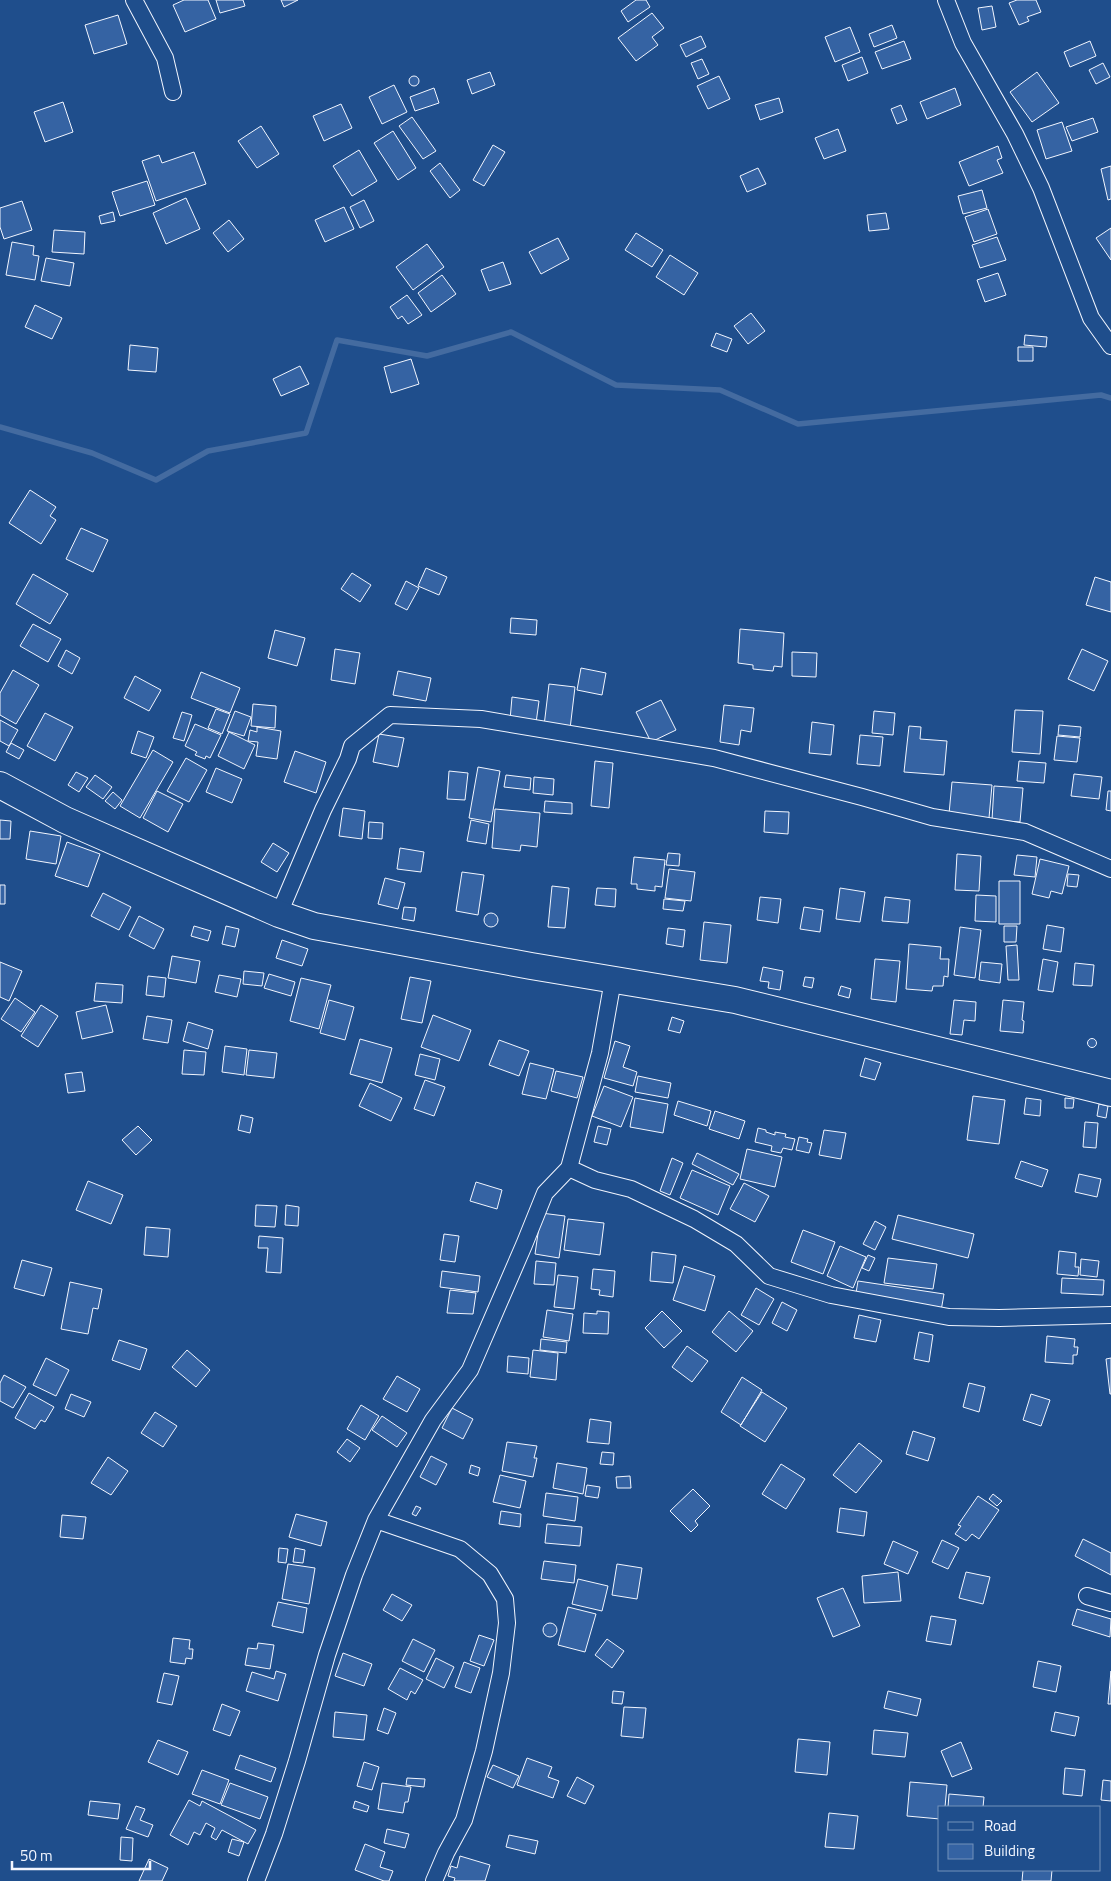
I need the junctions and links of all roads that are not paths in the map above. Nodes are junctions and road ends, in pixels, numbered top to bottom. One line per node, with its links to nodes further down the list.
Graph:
1 (134, 0): 3 (street)
2 (946, 0): 4 (street)
3 (173, 92)
4 (1111, 346)
5 (0, 785): 7 (main road)
6 (1111, 869): 7 (street)
7 (280, 914): 8 (main road)
8 (613, 980): 9 (main road); 10 (street)
9 (1111, 1093)
10 (569, 1168): 11 (street); 12 (street)
11 (1111, 1315)
12 (376, 1520): 15 (street); 16 (street)
13 (1087, 1596): 14 (street)
14 (1111, 1603)
15 (256, 1881)
16 (434, 1881)

